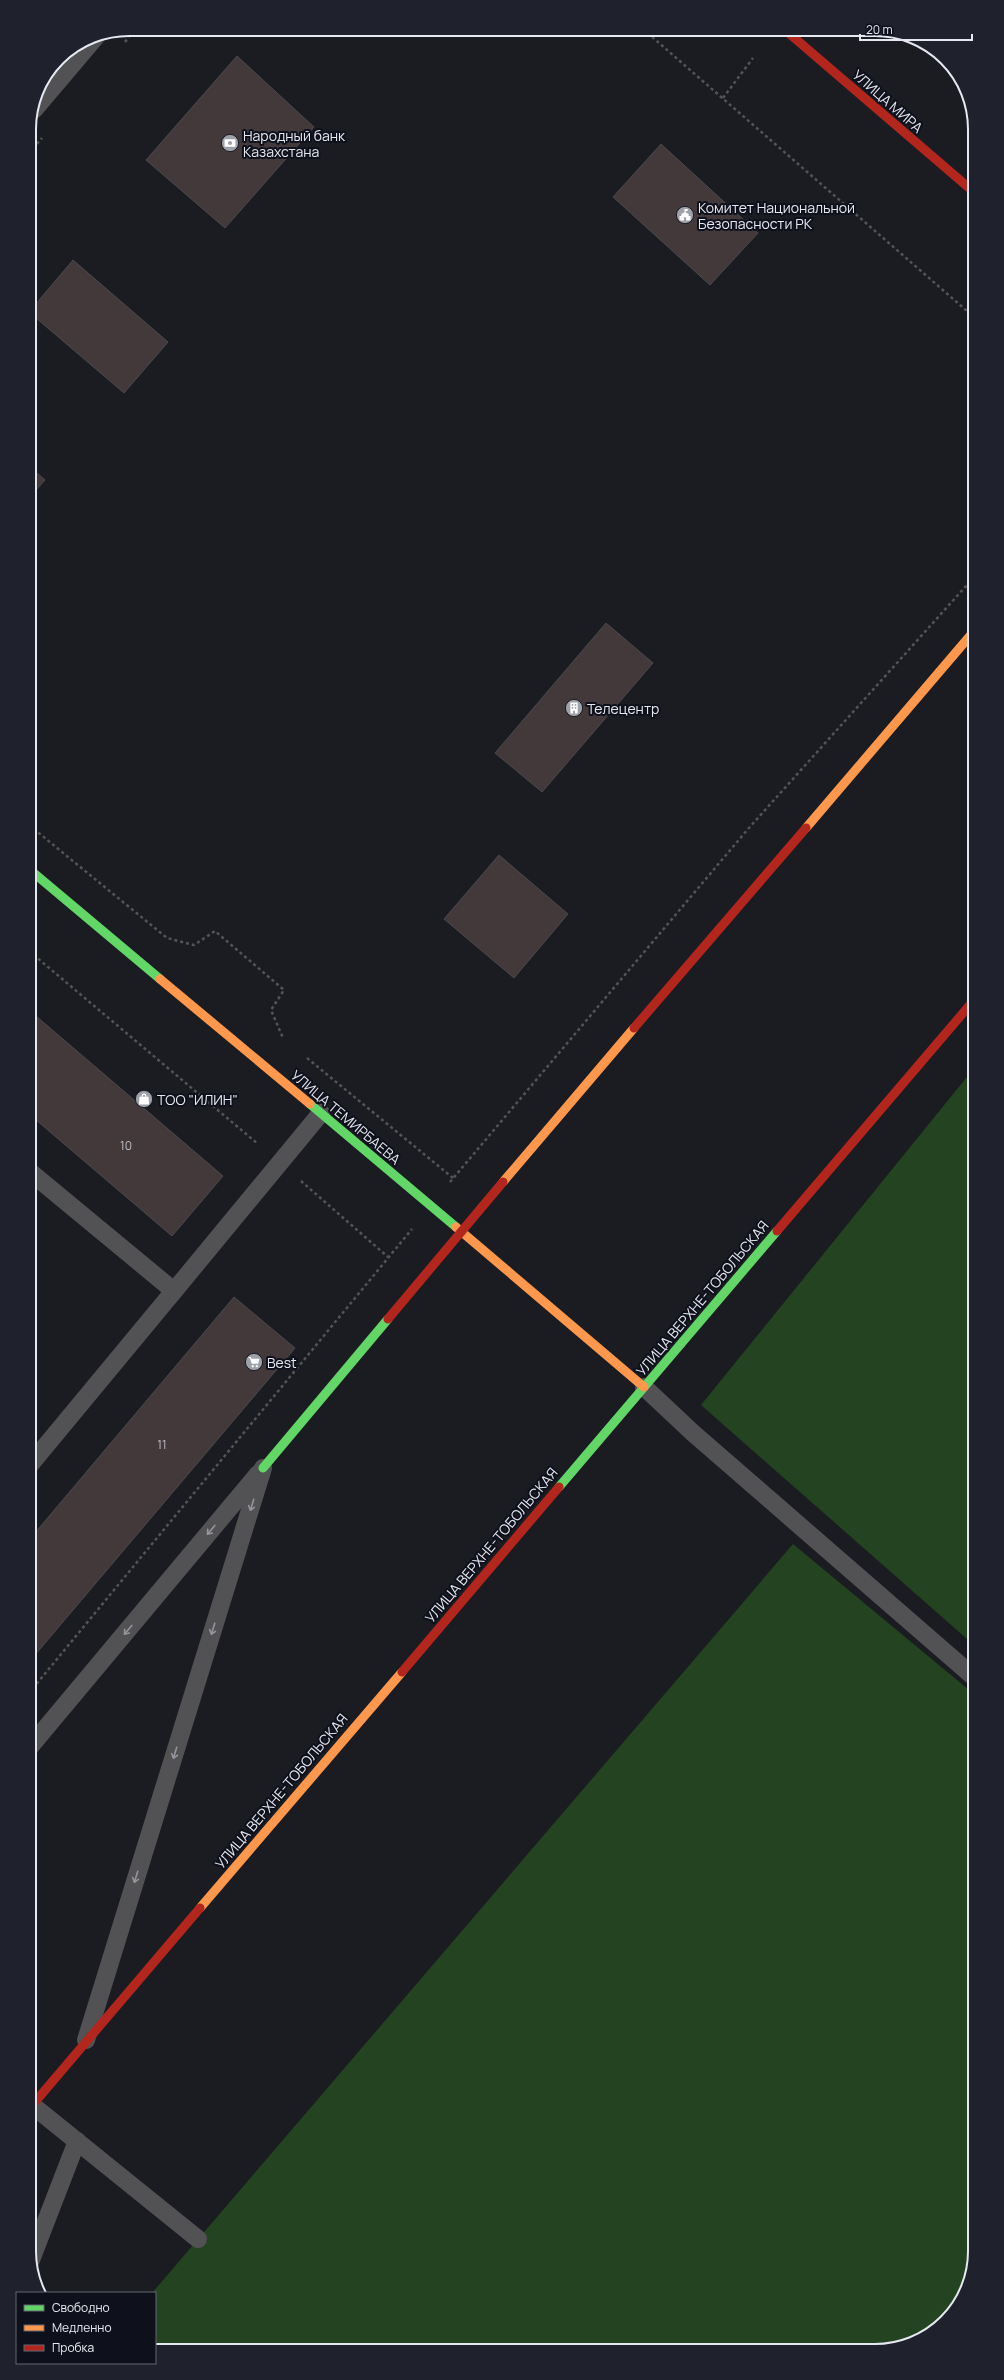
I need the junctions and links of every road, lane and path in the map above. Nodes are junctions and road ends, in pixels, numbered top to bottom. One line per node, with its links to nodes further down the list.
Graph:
1 (651, 36): 6 (path)
2 (792, 36): 7 (street, УЛИЦА МИРА)
3 (84, 47): 5 (street)
4 (753, 58): 6 (path)
5 (42, 98)
6 (723, 98): 8 (path)
7 (968, 187)
8 (968, 312)
9 (968, 584): 20 (path)
10 (968, 638): 22 (street)
11 (36, 831): 15 (path)
12 (36, 875): 17 (street, УЛИЦА ТЕМИРБАЕВА)
13 (36, 956): 18 (path)
14 (968, 1009): 25 (street, УЛИЦА ВЕРХНЕ-ТОБОЛЬСКАЯ)
15 (287, 1042)
16 (306, 1057): 20 (path)
17 (321, 1113): 18 (lane); 21 (street, УЛИЦА ТЕМИРБАЕВА)
18 (280, 1162): 23 (path); 24 (lane)
19 (36, 1177): 24 (lane)
20 (453, 1178): 21 (path)
21 (431, 1206): 22 (street, УЛИЦА ТЕМИРБАЕВА); 23 (path)
22 (462, 1231): 25 (street, УЛИЦА ТЕМИРБАЕВА); 27 (street)
23 (388, 1257): 29 (path)
24 (174, 1291): 26 (lane)
25 (644, 1387): 28 (lane); 31 (street, УЛИЦА ВЕРХНЕ-ТОБОЛЬСКАЯ)
26 (36, 1458)
27 (263, 1468): 30 (lane, one-way to 30); 31 (lane, one-way to 31)
28 (968, 1672)
29 (36, 1684)
30 (36, 1740)
31 (85, 2043): 32 (street, УЛИЦА ВЕРХНЕ-ТОБОЛЬСКАЯ)
32 (36, 2100)
33 (36, 2110): 34 (lane)
34 (77, 2141): 35 (lane); 36 (lane)
35 (198, 2239)
36 (36, 2245)

